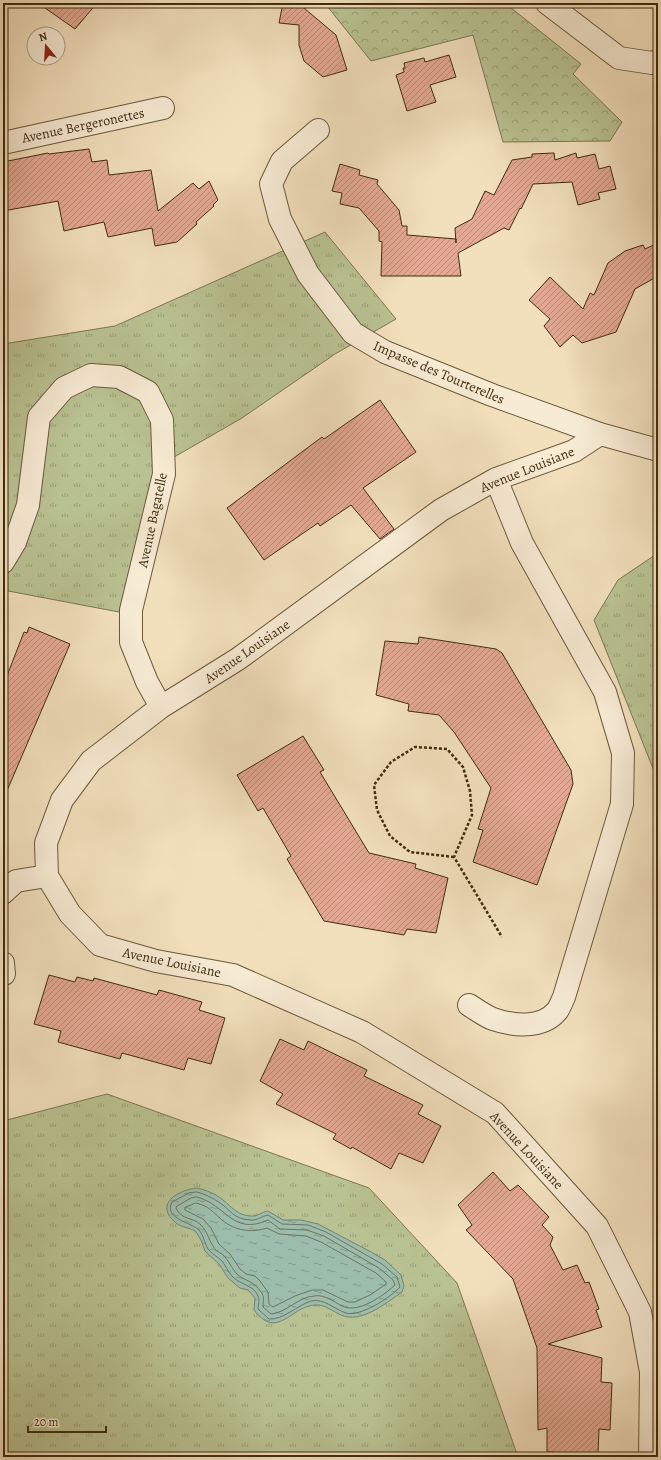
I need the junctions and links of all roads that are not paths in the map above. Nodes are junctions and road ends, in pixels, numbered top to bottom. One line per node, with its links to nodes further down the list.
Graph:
1 (547, 3): 2 (street)
2 (658, 62)
3 (163, 108): 5 (street, Avenue Bergeronettes)
4 (318, 130): 6 (street, Impasse des Tourterelles)
5 (3, 143)
6 (600, 434): 7 (street, Impasse des Tourterelles); 8 (street, Avenue Louisiane)
7 (658, 450)
8 (496, 478): 10 (street, Avenue Louisiane); 13 (street)
9 (3, 562): 10 (street, Avenue Bagatelle)
10 (161, 707): 11 (street, Avenue Louisiane)
11 (47, 876): 12 (street); 14 (street, Avenue Louisiane)
12 (3, 893)
13 (469, 1005)
14 (650, 1457)

